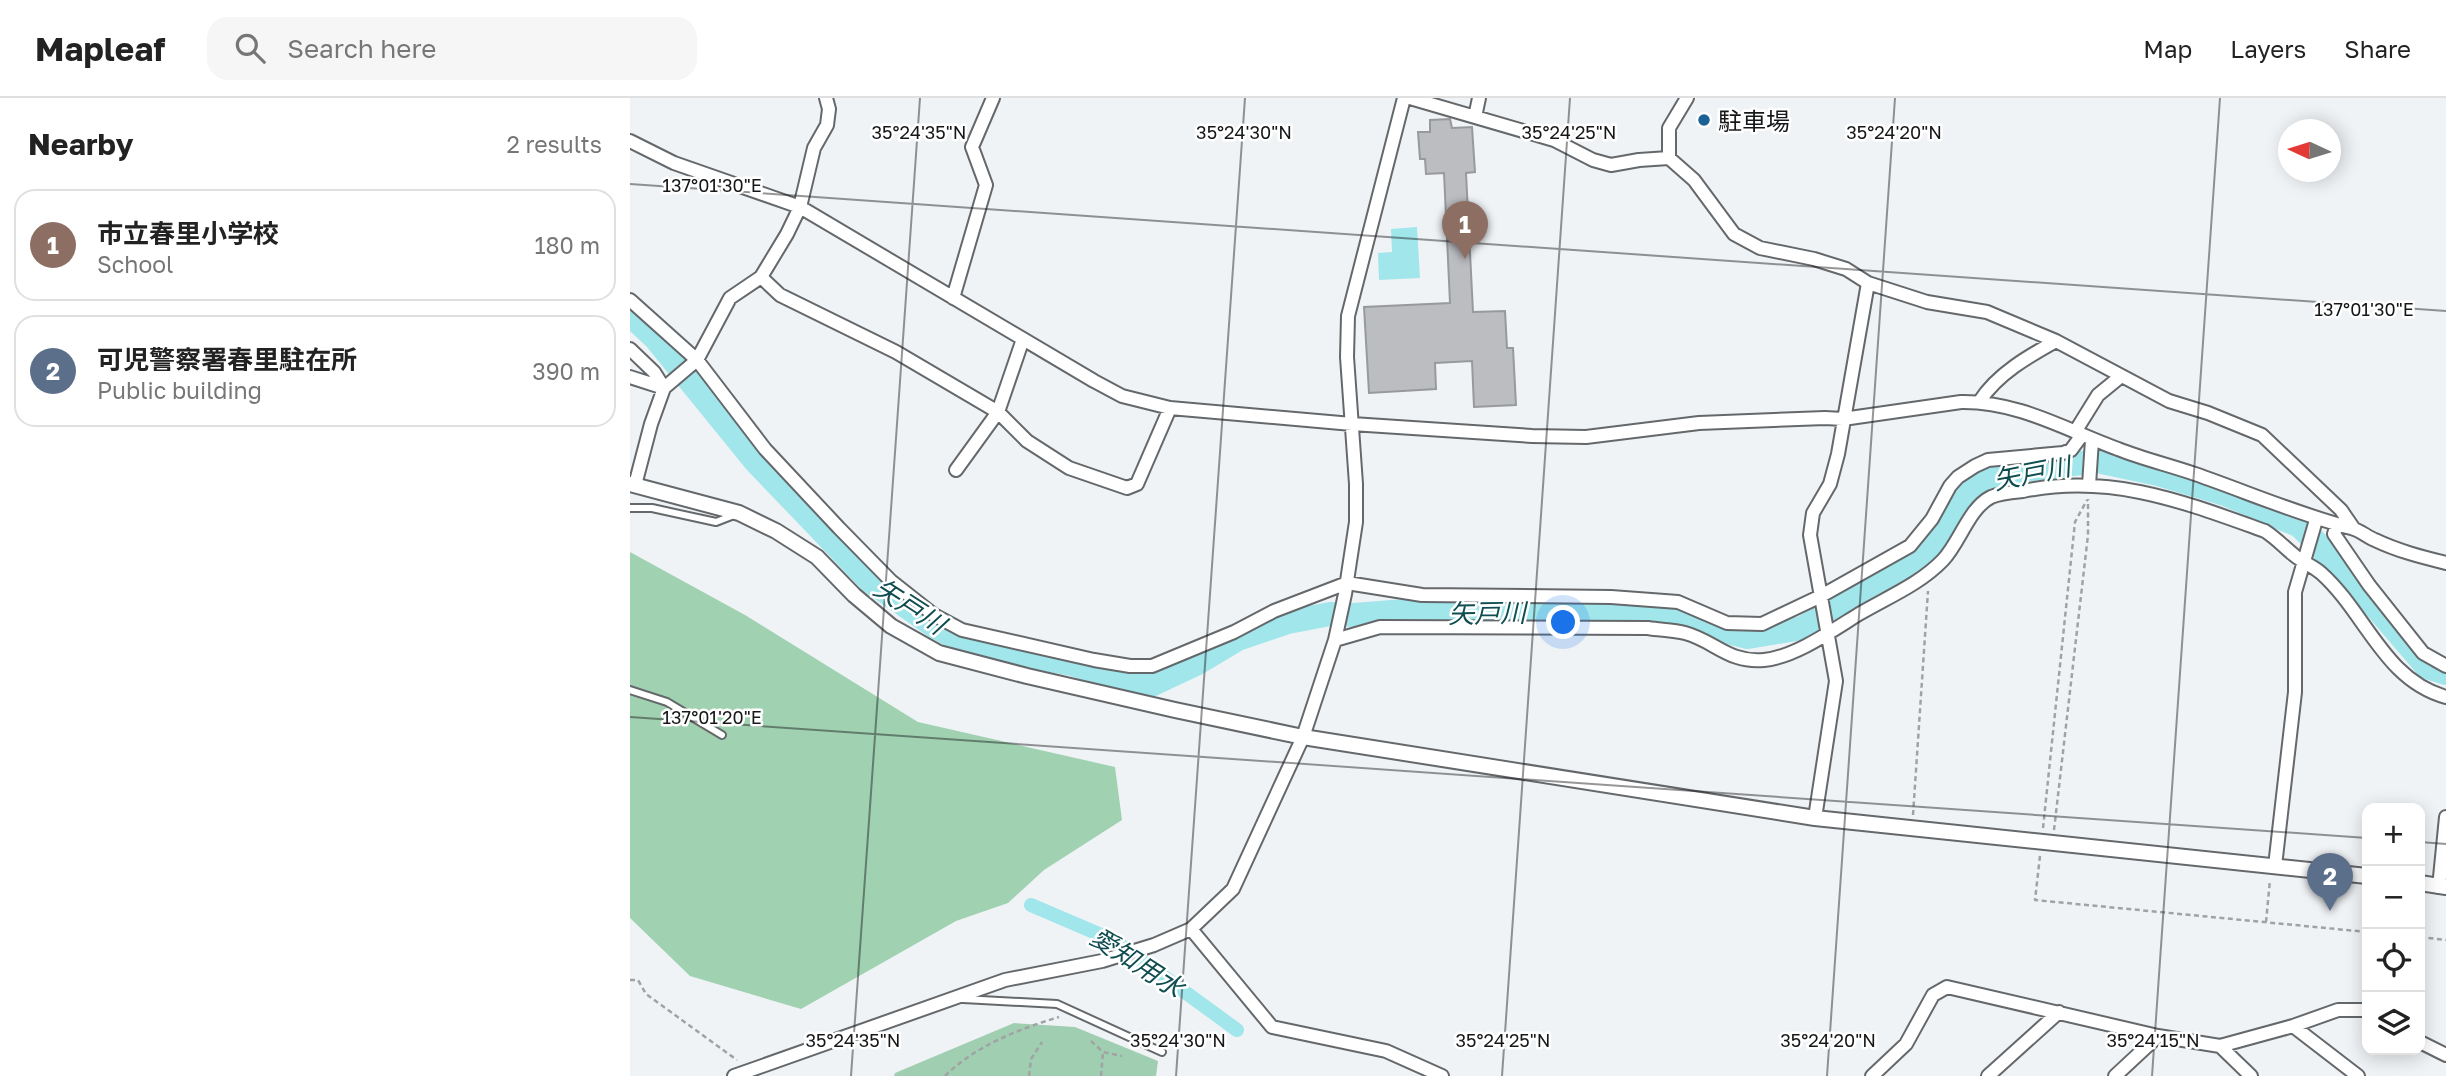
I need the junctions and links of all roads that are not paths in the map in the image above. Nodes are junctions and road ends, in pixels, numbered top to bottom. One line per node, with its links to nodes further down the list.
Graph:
1 (827, 98): 10 (street)
2 (993, 98): 13 (street)
3 (1404, 98): 26 (street)
4 (1410, 98): 7 (street)
5 (1479, 98): 7 (street)
6 (1687, 98): 9 (street)
7 (1475, 117): 9 (street)
8 (630, 141): 10 (street)
9 (1669, 158): 12 (street)
10 (800, 207): 11 (street); 13 (street)
11 (761, 277): 18 (street); 24 (street)
12 (1868, 283): 16 (street); 25 (street)
13 (953, 298): 15 (street)
14 (630, 300): 18 (street)
15 (1023, 339): 23 (street); 24 (street)
16 (2056, 341): 20 (street); 22 (street)
17 (630, 349): 21 (street)
18 (697, 360): 21 (street); 38 (street)
19 (630, 377): 21 (street)
20 (2120, 377): 27 (street); 35 (street)
21 (664, 388): 29 (street)
22 (1980, 401): 25 (street); 27 (street)
23 (1170, 408): 24 (street); 26 (street)
24 (998, 412): 28 (street)
25 (1843, 419): 26 (street); 39 (street)
26 (1352, 424): 38 (street)
27 (2083, 436): 30 (street); 33 (street); 39 (street)
28 (956, 470)
29 (632, 485): 32 (street)
30 (2089, 485): 36 (street); 40 (street)
31 (630, 508): 32 (lane)
32 (739, 513): 46 (street)
33 (2316, 520): 34 (street); 36 (street)
34 (2337, 526): 35 (street); 42 (street)
35 (2354, 529): 37 (street)
36 (2302, 561): 44 (street); 49 (street)
37 (2446, 563)
38 (1346, 589): 39 (street); 41 (street)
39 (1821, 596): 40 (street)
40 (1828, 634): 41 (street); 48 (street)
41 (1335, 640): 46 (street)
42 (2446, 666)
43 (630, 690): 45 (lane)
44 (2446, 697)
45 (722, 735)
46 (1303, 737): 48 (street); 53 (street)
47 (2446, 817): 52 (street)
48 (1815, 818): 49 (street)
49 (2273, 866): 50 (street)
50 (2362, 875)
51 (2425, 884): 52 (street)
52 (2443, 887)
53 (1192, 929): 54 (street); 66 (street)
54 (950, 998): 61 (lane); 63 (street)
55 (2362, 1010): 57 (street)
56 (2059, 1012): 58 (street); 67 (street); 68 (street)
57 (2293, 1026): 60 (street); 70 (street)
58 (2158, 1036): 60 (street); 64 (street)
59 (2425, 1044): 62 (street)
60 (2220, 1046): 69 (street)
61 (1162, 1052)
62 (2446, 1055)
63 (751, 1074): 65 (street)
64 (2122, 1074)
65 (734, 1076)
66 (1442, 1076)
67 (1872, 1076)
68 (1988, 1076)
69 (2251, 1076)
70 (2358, 1076)

